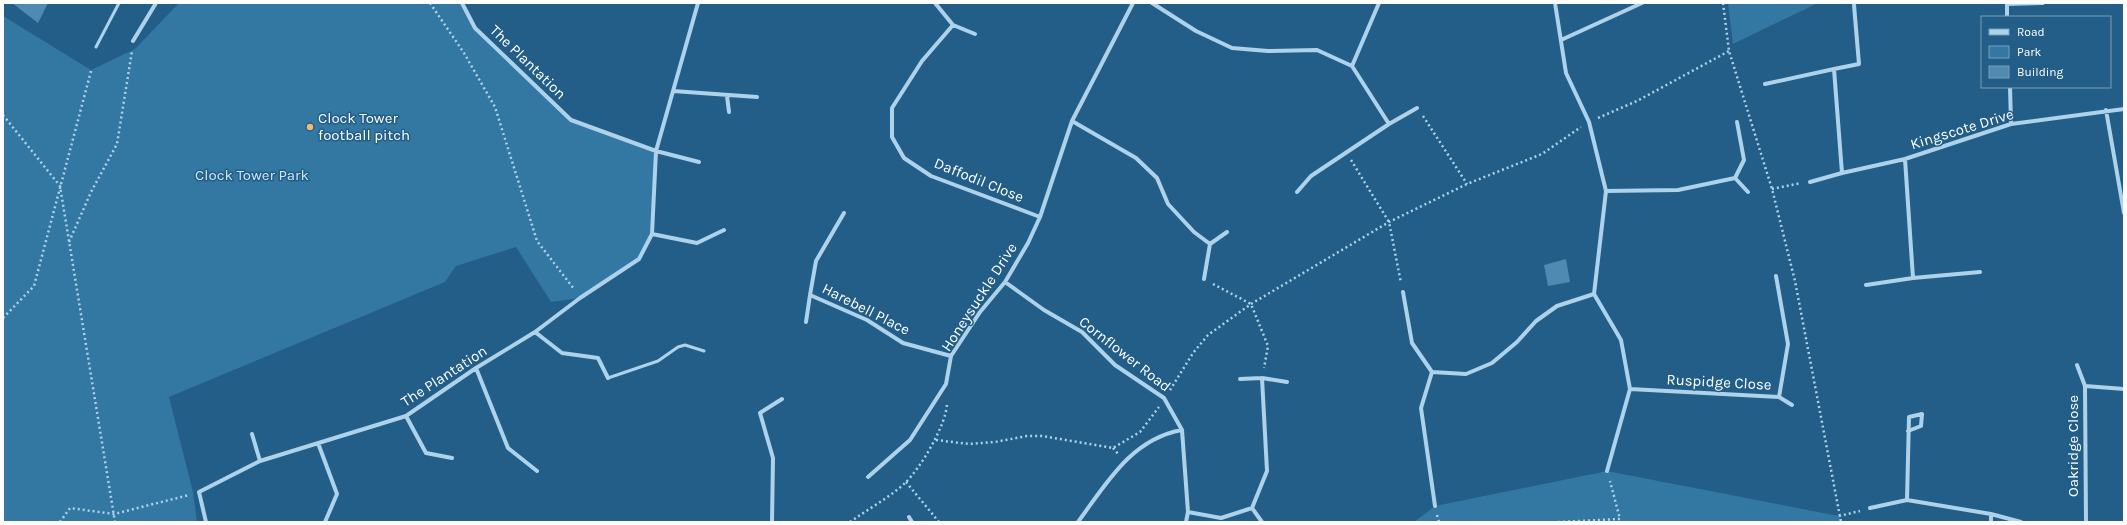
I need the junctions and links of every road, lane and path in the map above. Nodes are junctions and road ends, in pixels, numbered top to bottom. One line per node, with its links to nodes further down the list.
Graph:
1 (119, 3): 21 (lane)
2 (156, 3): 20 (street)
3 (430, 3): 72 (path)
4 (462, 3): 41 (street, The Plantation)
5 (696, 3): 28 (street, The Plantation)
6 (934, 3): 17 (street)
7 (1133, 3): 36 (street, Honeysuckle Drive)
8 (1152, 3): 23 (street)
9 (1379, 3): 23 (street)
10 (1555, 3): 19 (street)
11 (1642, 3): 19 (street)
12 (1723, 3): 22 (path)
13 (2006, 3): 14 (street); 16 (street)
14 (2044, 3)
15 (1854, 5): 24 (street)
16 (2007, 16)
17 (953, 24): 18 (street); 56 (street, Daffodil Close)
18 (975, 34)
19 (1561, 40): 37 (street)
20 (133, 41): 61 (path)
21 (96, 47)
22 (1729, 51): 37 (path); 50 (path)
23 (1352, 66): 39 (street)
24 (1834, 69): 26 (street); 45 (street)
25 (91, 70): 49 (path)
26 (1765, 84)
27 (2010, 88): 40 (street)
28 (673, 91): 29 (street); 41 (street, The Plantation)
29 (728, 96): 30 (street); 34 (street)
30 (757, 97)
31 (1417, 108): 39 (street); 48 (path)
32 (2124, 109): 33 (street, Kingscote Drive)
33 (2106, 110): 40 (street, Kingscote Drive); 54 (street)
34 (729, 112)
35 (3, 115): 49 (path)
36 (1072, 122): 56 (street, Honeysuckle Drive); 62 (street)
37 (1589, 122): 48 (path); 51 (street)
38 (1737, 122): 46 (street)
39 (1389, 124): 42 (street)
40 (2011, 124): 43 (street, Kingscote Drive)
41 (656, 151): 44 (street); 60 (street, The Plantation)
42 (1346, 153): 52 (street); 57 (path)
43 (1905, 159): 45 (street, Kingscote Drive); 65 (street)
44 (699, 162)
45 (1842, 172): 47 (street, Kingscote Drive)
46 (1735, 178): 51 (street); 53 (street)
47 (1810, 182): 50 (path)
48 (1466, 184): 57 (path)
49 (60, 186): 61 (path); 74 (path)
50 (1772, 189): 114 (path)
51 (1606, 191): 70 (street)
52 (1297, 192)
53 (1748, 192)
54 (2124, 212)
55 (844, 213): 71 (street, Harebell Place)
56 (1040, 217): 67 (street, Honeysuckle Drive)
57 (1389, 222): 69 (path); 73 (path)
58 (724, 230): 60 (street)
59 (1227, 232): 62 (street)
60 (652, 234): 72 (street, The Plantation)
61 (69, 242): 112 (path)
62 (1210, 244): 66 (street)
63 (1980, 272): 65 (street)
64 (1776, 276): 90 (street, Ruspidge Close)
65 (1913, 278): 68 (street)
66 (1204, 279): 73 (path)
67 (1005, 282): 78 (street, Honeysuckle Drive); 91 (street, Cornflower Road)
68 (1866, 285)
69 (1403, 292): 81 (street)
70 (1594, 294): 81 (street); 88 (street)
71 (810, 295): 75 (street); 78 (street, Harebell Place)
72 (580, 298): 76 (street, The Plantation)
73 (1251, 304): 83 (path); 91 (path)
74 (3, 318)
75 (806, 322)
76 (535, 332): 80 (street, The Plantation); 82 (street)
77 (704, 351): 82 (lane)
78 (951, 356): 86 (street, Honeysuckle Drive)
79 (2077, 365): 87 (street)
80 (476, 368): 94 (street, The Plantation); 102 (street)
81 (1432, 372): 108 (street)
82 (608, 378)
83 (1262, 378): 84 (street); 85 (street); 109 (street)
84 (1240, 379)
85 (1287, 382)
86 (946, 384): 98 (path); 104 (street, Honeysuckle Drive)
87 (2085, 386): 89 (street, Oakridge Close); 131 (street, Oakridge Close)
88 (1630, 389): 90 (street, Ruspidge Close); 103 (street)
89 (2124, 389)
90 (1779, 397): 93 (street)
91 (1164, 398): 95 (street, Cornflower Road); 98 (path)
92 (782, 399): 120 (street)
93 (1792, 404)
94 (406, 416): 99 (street, The Plantation); 100 (street)
95 (1182, 430): 111 (street, Cornflower Road); 124 (street)
96 (1908, 431): 96 (street); 107 (street)
97 (252, 434): 101 (street)
98 (936, 440): 105 (path)
99 (318, 443): 101 (street, The Plantation); 119 (street)
100 (452, 458)
101 (260, 460): 106 (street, The Plantation)
102 (537, 471)
103 (1607, 471): 127 (path)
104 (868, 477)
105 (906, 482): 121 (path); 123 (path)
106 (199, 492): 112 (path); 118 (street)
107 (1907, 500): 110 (street); 113 (street)
108 (1435, 506)
109 (1252, 508): 111 (street); 126 (street)
110 (1870, 508): 114 (path)
111 (1188, 512): 125 (street, Cornflower Road)
112 (114, 514): 116 (path); 117 (path)
113 (1991, 514): 129 (street); 130 (street)
114 (1839, 516): 128 (path)
115 (908, 517): 122 (street)
116 (60, 522)
117 (115, 522)
118 (206, 522)
119 (325, 522)
120 (772, 522)
121 (850, 522)
122 (912, 522)
123 (939, 522)
124 (1078, 522)
125 (1186, 522)
126 (1262, 522)
127 (1558, 522)
128 (1841, 522)
129 (1991, 522)
130 (2021, 522)
131 (2086, 522)

